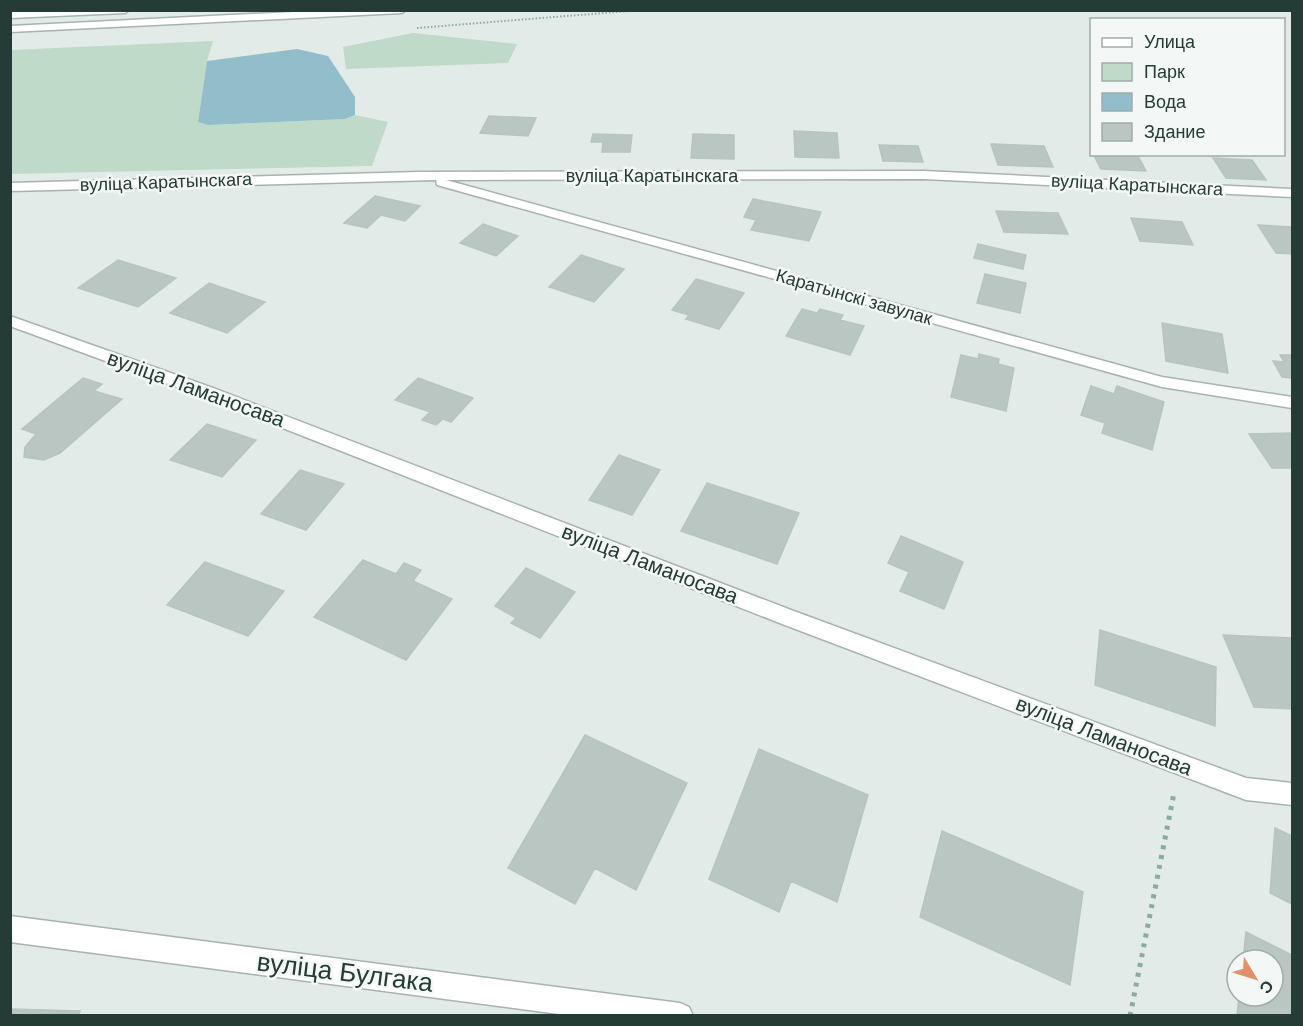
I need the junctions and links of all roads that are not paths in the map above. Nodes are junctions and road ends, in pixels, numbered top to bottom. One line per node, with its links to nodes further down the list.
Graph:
1 (125, 10): 3 (street)
2 (402, 10): 4 (street)
3 (10, 15)
4 (10, 29)
5 (418, 176): 6 (street, вуліца Каратынскага); 7 (street, вуліца Каратынскага); 9 (street, Каратынскі завулак)
6 (10, 187)
7 (1293, 193)
8 (10, 321): 10 (street, вуліца Ламаносава)
9 (1293, 403)
10 (1293, 794)
11 (10, 929): 12 (street, вуліца Булгака)
12 (680, 1016)

